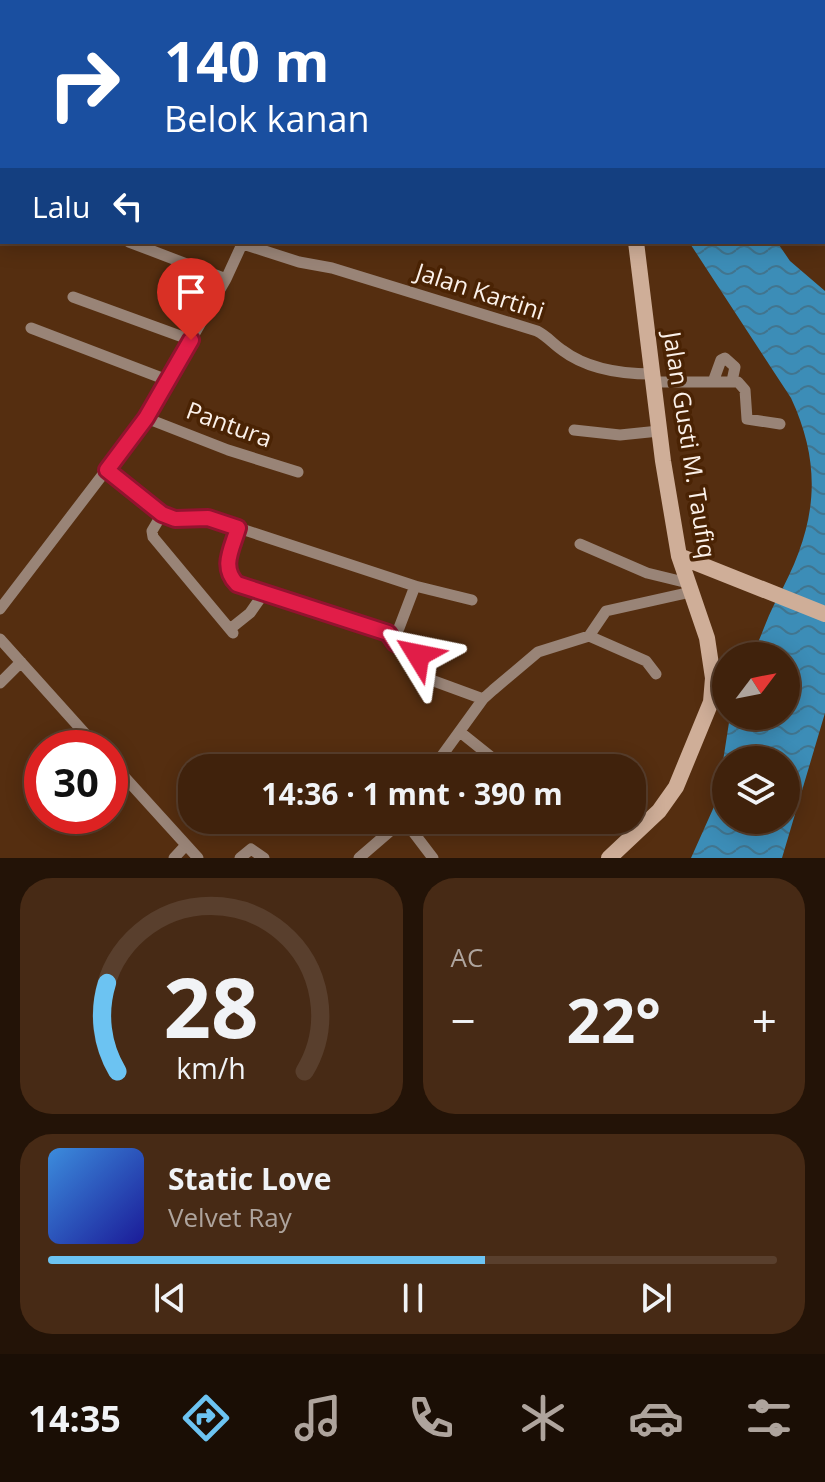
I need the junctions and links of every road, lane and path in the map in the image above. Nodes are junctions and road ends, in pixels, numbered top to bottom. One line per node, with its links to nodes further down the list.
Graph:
1 (134, 244): 5 (street)
2 (243, 244): 5 (street)
3 (246, 244): 9 (street, Jalan Kartini)
4 (636, 244): 9 (main road, Jalan Gusti M. Taufiq)
5 (226, 279): 8 (street)
6 (73, 297): 8 (street)
7 (31, 328): 10 (street)
8 (191, 340): 10 (street)
9 (652, 378): 12 (street, Jalan Kartini); 16 (main road, Jalan Gusti M. Taufiq)
10 (167, 380): 13 (street)
11 (732, 381): 12 (street, Jalan Kartini); 12 (street); 14 (street)
12 (713, 382)
13 (146, 418): 17 (street); 18 (street, Pantura)
14 (780, 424)
15 (574, 430): 16 (street)
16 (659, 431): 22 (main road, Jalan Gusti M. Taufiq)
17 (107, 470): 19 (street); 27 (street)
18 (298, 472)
19 (162, 514): 20 (street); 25 (street)
20 (238, 528): 23 (street); 25 (street)
21 (580, 544): 24 (street)
22 (679, 556): 24 (main road, Jalan Gusti M. Taufiq); 28 (main road)
23 (415, 586): 26 (street); 29 (street)
24 (690, 587): 30 (street); 50 (main road, Jalan Gusti M. Taufiq)
25 (264, 593): 29 (street)
26 (472, 600)
27 (0, 609)
28 (825, 614)
29 (388, 633): 35 (street)
30 (589, 636): 33 (street); 35 (street)
31 (0, 639): 32 (street)
32 (21, 662): 34 (street); 36 (street)
33 (656, 674)
34 (0, 683)
35 (483, 699): 37 (street)
36 (82, 730)
37 (460, 732): 38 (street); 39 (street)
38 (444, 754)
39 (488, 754)
40 (128, 781): 43 (street)
41 (387, 834): 48 (street)
42 (414, 834): 49 (street)
43 (186, 845): 44 (street); 45 (street)
44 (174, 858)
45 (198, 858)
46 (240, 858): 47 (street)
47 (264, 858)
48 (359, 858)
49 (433, 858)
50 (609, 858)

